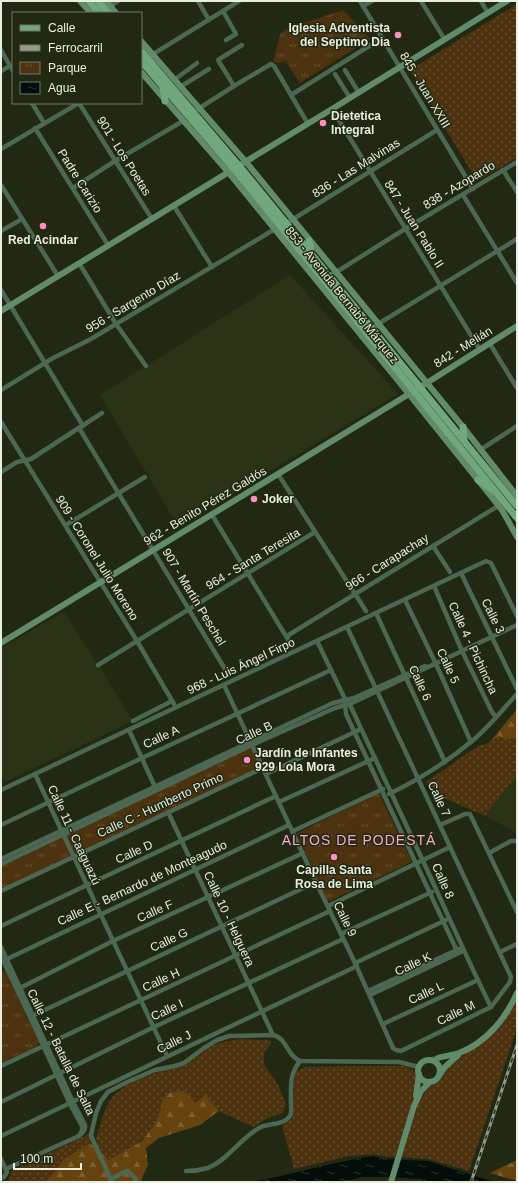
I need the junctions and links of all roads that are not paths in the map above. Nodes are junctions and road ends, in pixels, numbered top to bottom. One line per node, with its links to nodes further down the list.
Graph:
1 (80, 1): 15 (street)
2 (89, 1): 16 (main road)
3 (98, 1): 13 (main road)
4 (118, 1): 13 (street)
5 (198, 1): 18 (street)
6 (239, 1): 14 (street)
7 (360, 1): 12 (street, 845 - Juan XXIII)
8 (372, 1): 12 (street)
9 (421, 1): 21 (street)
10 (481, 1): 17 (street)
11 (507, 1): 17 (street)
12 (363, 6): 19 (street, 845 - Juan XXIII)
13 (108, 7)
14 (223, 11): 18 (street); 20 (street)
15 (90, 12)
16 (99, 12)
17 (488, 13): 21 (street)
18 (209, 20): 25 (street)
19 (382, 38): 28 (street, 845 - Juan XXIII); 40 (street)
20 (226, 40)
21 (445, 40): 28 (street)
22 (142, 44): 25 (street, 853 - Avenida Bernabé Márquez)
23 (242, 45): 36 (street)
24 (1, 50): 27 (street)
25 (147, 58): 35 (street, 853 - Avenida Bernabé Márquez); 37 (main road, 853 - Avenida Bernabé Márquez); 56 (main road, 853 - Avenida Bernabé Márquez)
26 (197, 63): 35 (street)
27 (10, 66): 29 (street); 32 (street)
28 (400, 68): 39 (street); 52 (street, 845 - Juan XXIII)
29 (12, 69)
30 (209, 69): 38 (street)
31 (345, 70): 39 (street)
32 (1, 71)
33 (142, 73): 42 (street, 853 - Avenida Bernabé Márquez)
34 (335, 74): 41 (street)
35 (174, 80): 38 (street, 853 - Avenida Bernabé Márquez)
36 (234, 86): 40 (street); 46 (street)
37 (163, 87): 42 (main road); 56 (main road, 853 - Avenida Bernabé Márquez)
38 (180, 87): 46 (street, 853 - Avenida Bernabé Márquez)
39 (359, 93): 41 (street)
40 (291, 95): 50 (street)
41 (350, 98): 47 (street)
42 (165, 101): 48 (street, 853 - Avenida Bernabé Márquez)
43 (33, 104): 49 (street)
44 (76, 104): 49 (street)
45 (79, 104): 54 (street, 901 - Los Poetas)
46 (198, 109): 56 (street, 853 - Avenida Bernabé Márquez)
47 (332, 110): 50 (street); 58 (street, 847 - Juan Pablo II)
48 (183, 121): 54 (street); 56 (street, 853 - Avenida Bernabé Márquez)
49 (44, 123): 51 (street)
50 (308, 124): 56 (street)
51 (35, 128): 53 (street); 60 (street, Padre Carizio)
52 (437, 130): 58 (street, 836 - Las Malvinas); 61 (street, 845 - Juan XXIII)
53 (1, 149)
54 (115, 161): 60 (street); 66 (street, 901 - Los Poetas)
55 (517, 162): 57 (street, 838 - Azopardo)
56 (237, 168): 64 (street); 67 (main road, 853 - Avenida Bernabé Márquez); 69 (street, 853 - Avenida Bernabé Márquez); 93 (main road, 853 - Avenida Bernabé Márquez)
57 (503, 170): 61 (street, 838 - Azopardo); 62 (street)
58 (370, 172): 67 (street, 836 - Las Malvinas); 68 (street, 847 - Juan Pablo II)
59 (1, 185): 65 (street)
60 (73, 188): 73 (street, Padre Carizio)
61 (473, 188): 63 (street, 838 - Azopardo)
62 (517, 191)
63 (463, 195): 68 (street, 838 - Azopardo); 74 (street)
64 (174, 206): 66 (street); 77 (street)
65 (22, 219): 70 (street); 79 (street)
66 (152, 219): 73 (street)
67 (289, 221): 72 (street, 853 - Avenida Bernabé Márquez); 75 (main road, 853 - Avenida Bernabé Márquez)
68 (405, 228): 78 (street, 838 - Azopardo); 81 (street, 847 - Juan Pablo II)
69 (275, 229): 77 (street, 956 - Sargento Díaz); 93 (street, 853 - Avenida Bernabé Márquez)
70 (1, 231)
71 (517, 239): 74 (street)
72 (309, 240): 75 (main road); 78 (street, 853 - Avenida Bernabé Márquez)
73 (108, 245): 76 (street)
74 (497, 251): 80 (street); 81 (street)
75 (311, 253): 78 (main road, 853 - Avenida Bernabé Márquez)
76 (79, 263): 79 (street); 85 (street)
77 (212, 267): 85 (street, 956 - Sargento Díaz)
78 (332, 274): 87 (main road, 853 - Avenida Bernabé Márquez)
79 (58, 276): 83 (street)
80 (517, 283)
81 (440, 286): 87 (street); 89 (street, 847 - Juan Pablo II)
82 (1, 290): 83 (street, 907 - Martín Peschel)
83 (11, 305): 84 (street); 90 (street, 907 - Martín Peschel)
84 (1, 311)
85 (116, 324): 90 (street, 956 - Sargento Díaz); 91 (street)
86 (517, 326): 88 (street, 842 - Melián)
87 (376, 327): 93 (main road, 853 - Avenida Bernabé Márquez)
88 (490, 344): 89 (street, 842 - Melián); 92 (street)
89 (480, 350): 93 (street, 842 - Melián)
90 (45, 363): 94 (street, 956 - Sargento Díaz); 98 (street, 907 - Martín Peschel)
91 (146, 366)
92 (517, 388)
93 (417, 389): 99 (street, 853 - Avenida Bernabé Márquez); 100 (main road, 853 - Avenida Bernabé Márquez); 104 (street, 962 - Benito Pérez Galdós); 106 (street, 853 - Avenida Bernabé Márquez); 108 (main road, 853 - Avenida Bernabé Márquez)
94 (1, 390)
95 (102, 413): 98 (street)
96 (1, 422): 102 (street, 909 - Coronel Julio Moreno)
97 (517, 426): 101 (street)
98 (81, 427): 102 (street); 107 (street, 907 - Martín Peschel)
99 (463, 427): 100 (main road); 101 (street, 853 - Avenida Bernabé Márquez)
100 (464, 441): 111 (main road, 853 - Avenida Bernabé Márquez)
101 (480, 450): 109 (street, 853 - Avenida Bernabé Márquez)
102 (24, 460): 103 (street); 114 (street, 909 - Coronel Julio Moreno)
103 (1, 472)
104 (278, 474): 112 (street, 962 - Benito Pérez Galdós); 115 (street)
105 (145, 477): 107 (street)
106 (478, 480): 108 (main road); 110 (street, 853 - Avenida Bernabé Márquez)
107 (118, 493): 114 (street); 118 (street, 907 - Martín Peschel)
108 (498, 493): 113 (main road, 853 - Avenida Bernabé Márquez)
109 (517, 496)
110 (498, 506): 116 (street, 853 - Avenida Bernabé Márquez); 117 (street, 966 - Carapachay)
111 (517, 506)
112 (212, 515): 118 (street, 962 - Benito Pérez Galdós); 121 (street)
113 (517, 518)
114 (66, 525): 122 (street, 909 - Coronel Julio Moreno)
115 (315, 532): 121 (street, 964 - Santa Teresita); 124 (street)
116 (517, 537)
117 (433, 546): 119 (street); 124 (street, 966 - Carapachay)
118 (154, 550): 122 (street, 962 - Benito Pérez Galdós); 126 (street, 907 - Martín Peschel)
119 (450, 572)
120 (462, 573): 123 (street, 968 - Luis Ángel Firpo); 129 (street, 968 - Luis Ángel Firpo); 134 (street, Calle 3)
121 (248, 574): 126 (street, 964 - Santa Teresita); 133 (street)
122 (100, 582): 135 (street, 909 - Coronel Julio Moreno); 137 (street, 962 - Benito Pérez Galdós)
123 (434, 586): 125 (street, 968 - Luis Ángel Firpo); 139 (street, Calle 4 - Pichincha)
124 (355, 594): 127 (street); 133 (street, 966 - Carapachay)
125 (405, 600): 128 (street, 968 - Luis Ángel Firpo); 140 (street, Calle 5)
126 (189, 609): 135 (street, 964 - Santa Teresita); 143 (street, 907 - Martín Peschel)
127 (366, 611)
128 (376, 613): 132 (street, 968 - Luis Ángel Firpo); 144 (street, Calle 6)
129 (517, 616)
130 (517, 622): 134 (street, Calle B)
131 (517, 625): 134 (street, Calle B)
132 (347, 626): 136 (street, 968 - Luis Ángel Firpo); 146 (street, Calle 7)
133 (286, 636): 138 (street)
134 (492, 636): 139 (street, Calle B); 147 (street, Calle 3)
135 (136, 641): 141 (street, 964 - Santa Teresita); 152 (street, 909 - Coronel Julio Moreno)
136 (317, 641): 142 (street, Calle 8); 145 (street, 968 - Luis Ángel Firpo)
137 (1, 642)
138 (292, 646)
139 (462, 650): 140 (street, Calle B); 151 (street, Calle 4 - Pichincha)
140 (435, 663): 144 (street, Calle B); 156 (street, Calle 5)
141 (98, 665)
142 (331, 670): 149 (street, Calle 8); 150 (street, Calle A)
143 (228, 674)
144 (406, 676): 146 (street, Calle B); 161 (street, Calle 6)
145 (224, 685): 150 (street, Calle 9); 154 (street, 968 - Luis Ángel Firpo)
146 (377, 689): 149 (street, Calle B); 165 (street, Calle 7)
147 (517, 689)
148 (517, 694): 151 (street)
149 (346, 703): 153 (street, Calle 8); 155 (street, Calle 8); 157 (street, Calle B)
150 (237, 713): 157 (street, Calle 9); 158 (street, Calle A)
151 (496, 717): 156 (street)
152 (133, 721)
153 (361, 729): 155 (street); 159 (street, Calle 8)
154 (129, 730): 158 (street); 163 (street, 968 - Luis Ángel Firpo)
155 (354, 732): 160 (street, Calle 8); 164 (street)
156 (471, 742): 161 (street)
157 (252, 743): 162 (street, Calle 9); 166 (street, Calle B); 180 (street, Calle B)
158 (142, 758): 166 (street); 174 (street, Calle A)
159 (375, 758): 160 (street); 167 (street, Calle 8)
160 (368, 761): 169 (street, Calle 8); 173 (street)
161 (445, 762): 165 (street)
162 (263, 768): 164 (street, Calle 9); 175 (street, Calle C - Humberto Primo)
163 (35, 774): 168 (street, 968 - Luis Ángel Firpo); 174 (street, Calle 11 - Caaguazú)
164 (266, 774): 171 (street, Calle 9)
165 (419, 779): 170 (street); 178 (street, Calle 7)
166 (155, 787): 180 (street, Calle B)
167 (388, 787): 169 (street); 170 (street, Calle 8)
168 (1, 790)
169 (381, 790): 172 (street, Calle 8); 179 (street)
170 (390, 793): 172 (street); 188 (street, Calle 8)
171 (276, 796): 173 (street, Calle 9); 181 (street, Calle D)
172 (384, 796): 190 (street, Calle 8)
173 (279, 802): 177 (street, Calle 9)
174 (48, 803): 176 (street, Calle A); 180 (street, Calle 11 - Caaguazú)
175 (168, 812): 181 (street, Calle 10 - Helguera); 186 (street, Calle C - Humberto Primo)
176 (1, 825)
177 (290, 825): 179 (street, Calle 9); 191 (street, Calle E - Bernardo de Monteagudo)
178 (440, 825): 183 (street, Calle 7); 184 (street)
179 (293, 831): 185 (street, Calle 9)
180 (62, 833): 186 (street, Calle 11 - Caaguazú); 187 (street, Calle B); 189 (street, Calle B)
181 (181, 841): 191 (street, Calle 10 - Helguera); 193 (street, Calle D)
182 (517, 842): 184 (street)
183 (450, 847): 188 (street, Calle H); 211 (street, Calle 7)
184 (489, 852): 199 (street)
185 (302, 853): 192 (street, Calle 9); 197 (street, Calle F)
186 (73, 856): 193 (street, Calle 11 - Caaguazú); 195 (street, Calle C - Humberto Primo)
187 (1, 860)
188 (423, 861): 190 (street, Calle H); 194 (street, Calle 8)
189 (1, 864)
190 (416, 864): 196 (street, Calle 8); 198 (street, Calle H)
191 (195, 869): 197 (street, Calle 10 - Helguera); 200 (street, Calle E - Bernardo de Monteagudo)
192 (316, 882): 198 (street, Calle 9); 204 (street, Calle G)
193 (87, 885): 200 (street, Calle 11 - Caaguazú); 203 (street, Calle D)
194 (436, 890): 196 (street, Calle I); 201 (street, Calle 8)
195 (1, 891)
196 (430, 893): 202 (street, Calle 8); 205 (street, Calle I)
197 (208, 898): 204 (street, Calle 10 - Helguera); 206 (street, Calle F)
198 (329, 908): 205 (street, Calle 9); 212 (street, Calle H)
199 (516, 908)
200 (100, 914): 206 (street, Calle 11 - Caaguazú); 213 (street, Calle E - Bernardo de Monteagudo)
201 (449, 919): 202 (street, Calle J); 209 (street, Calle 8)
202 (443, 922): 210 (street, Calle 8); 214 (street, Calle J)
203 (1, 926)
204 (222, 927): 212 (street, Calle 10 - Helguera); 217 (street, Calle G)
205 (342, 937): 214 (street, Calle 9); 220 (street, Calle I)
206 (113, 941): 217 (street, Calle 11 - Caaguazú); 221 (street, Calle F)
207 (517, 944): 211 (street)
208 (1, 947): 213 (street, Calle 12 - Batalla de Salta)
209 (463, 949): 210 (street, Calle K); 218 (street, Calle 8)
210 (458, 952): 222 (street, Calle K)
211 (500, 952): 219 (street, Calle 7)
212 (236, 956): 220 (street, Calle 10 - Helguera); 224 (street, Calle H)
213 (4, 958): 215 (street, Calle 12 - Batalla de Salta); 221 (street, Calle 12 - Batalla de Salta)
214 (356, 965): 222 (street, Calle 9); 226 (street, Calle J)
215 (6, 966): 216 (street); 221 (street, Calle 12 - Batalla de Salta)
216 (1, 969)
217 (127, 970): 224 (street, Calle 11 - Caaguazú); 227 (street, Calle G)
218 (478, 980): 225 (street, Calle 8); 228 (street, Calle L)
219 (511, 980): 225 (street, Calle M)
220 (249, 984): 226 (street, Calle 10 - Helguera); 229 (street, Calle I)
221 (18, 989): 227 (street, Calle 12 - Batalla de Salta)
222 (369, 993): 228 (street, Calle 9)
223 (517, 993): 233 (street)
224 (141, 1000): 229 (street, Calle 11 - Caaguazú); 231 (street, Calle H)
225 (491, 1007): 232 (street, Calle M)
226 (261, 1011): 230 (street, Calle 10 - Helguera); 234 (street, Calle J)
227 (32, 1016): 231 (street, Calle 12 - Batalla de Salta)
228 (383, 1024): 232 (street, Calle 9)
229 (154, 1027): 234 (street, Calle 11 - Caaguazú); 240 (street, Calle I)
230 (273, 1035): 236 (street); 252 (street)
231 (45, 1045): 238 (street, Calle H); 240 (street, Calle 12 - Batalla de Salta)
232 (398, 1052)
233 (460, 1052): 235 (street); 242 (street)
234 (167, 1056): 245 (street, Calle J)
235 (438, 1058): 237 (street)
236 (300, 1060): 239 (street); 250 (street)
237 (427, 1060): 239 (street); 242 (street)
238 (1, 1066)
239 (419, 1067): 241 (street)
240 (59, 1074): 244 (street, Calle I); 245 (street, Calle 12 - Batalla de Salta)
241 (419, 1074): 243 (street); 246 (street)
242 (439, 1076): 243 (street)
243 (430, 1082): 246 (street)
244 (1, 1102)
245 (71, 1103): 247 (street, Calle J); 249 (street, Calle 12 - Batalla de Salta)
246 (414, 1106): 254 (street)
247 (1, 1136)
248 (1, 1159): 249 (street)
249 (6, 1169): 251 (street)
250 (186, 1171)
251 (3, 1178)
252 (112, 1180): 253 (street)
253 (136, 1182)
254 (390, 1182)

